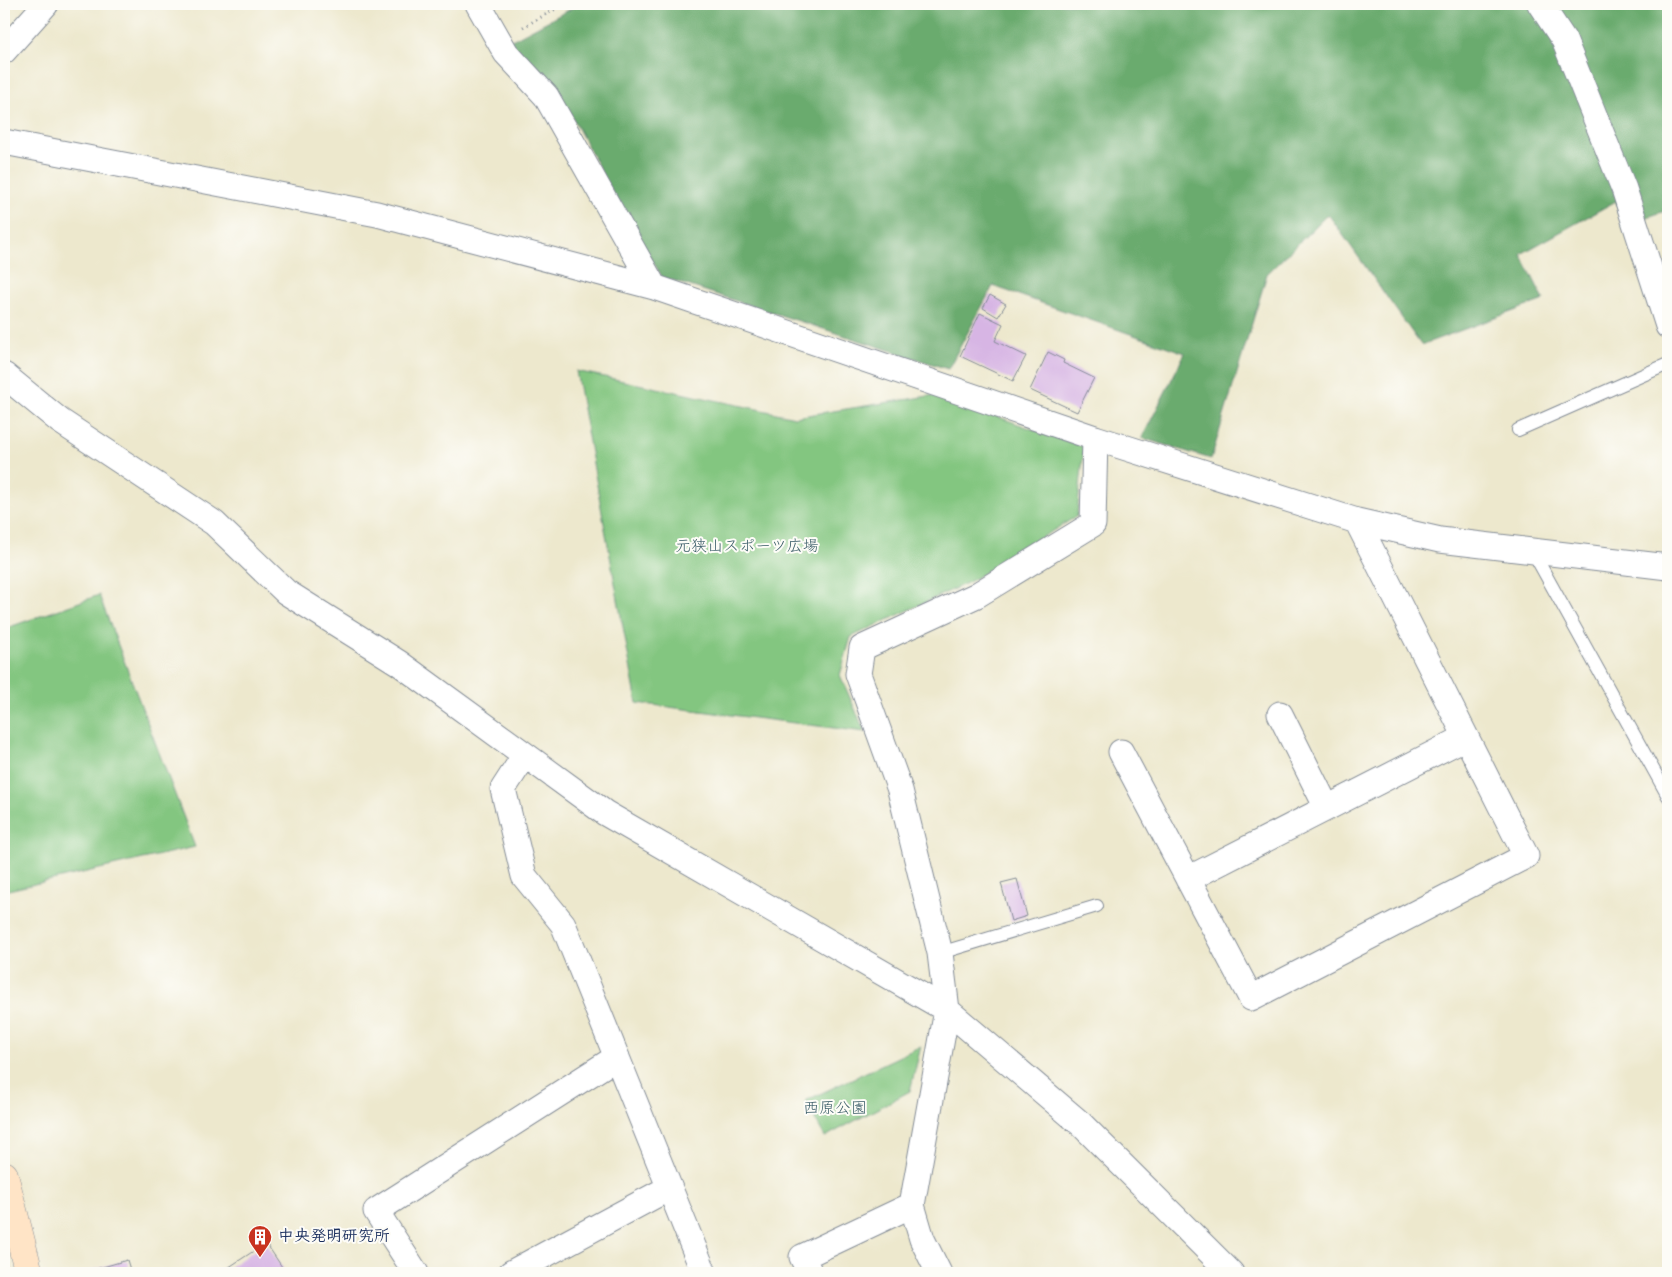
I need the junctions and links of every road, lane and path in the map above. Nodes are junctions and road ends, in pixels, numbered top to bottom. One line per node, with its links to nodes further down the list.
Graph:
1 (46, 4): 6 (street)
2 (478, 4): 5 (street)
3 (565, 4): 5 (path)
4 (1540, 4): 9 (street)
5 (498, 41): 8 (street)
6 (4, 51)
7 (4, 142): 8 (street)
8 (654, 287): 13 (street)
9 (1668, 326)
10 (1668, 364): 12 (lane)
11 (4, 374): 20 (street)
12 (1518, 430)
13 (1095, 438): 14 (street); 25 (street)
14 (1357, 521): 15 (street); 18 (street)
15 (1534, 552): 16 (street); 21 (lane)
16 (1668, 567)
17 (1280, 714): 22 (street)
18 (1466, 737): 22 (street); 23 (street)
19 (1121, 752): 23 (street)
20 (525, 755): 26 (street); 27 (street)
21 (1668, 796)
22 (1327, 808): 23 (street)
23 (1188, 879)
24 (1097, 906): 25 (lane)
25 (940, 953): 26 (street)
26 (947, 1010): 30 (street); 37 (street)
27 (617, 1057): 29 (street); 32 (street)
28 (4, 1175): 31 (main road)
29 (669, 1188): 33 (street); 34 (street)
30 (912, 1205): 35 (street); 36 (street)
31 (29, 1273)
32 (416, 1273)
33 (511, 1273)
34 (704, 1273)
35 (810, 1273)
36 (939, 1273)
37 (1231, 1273)

